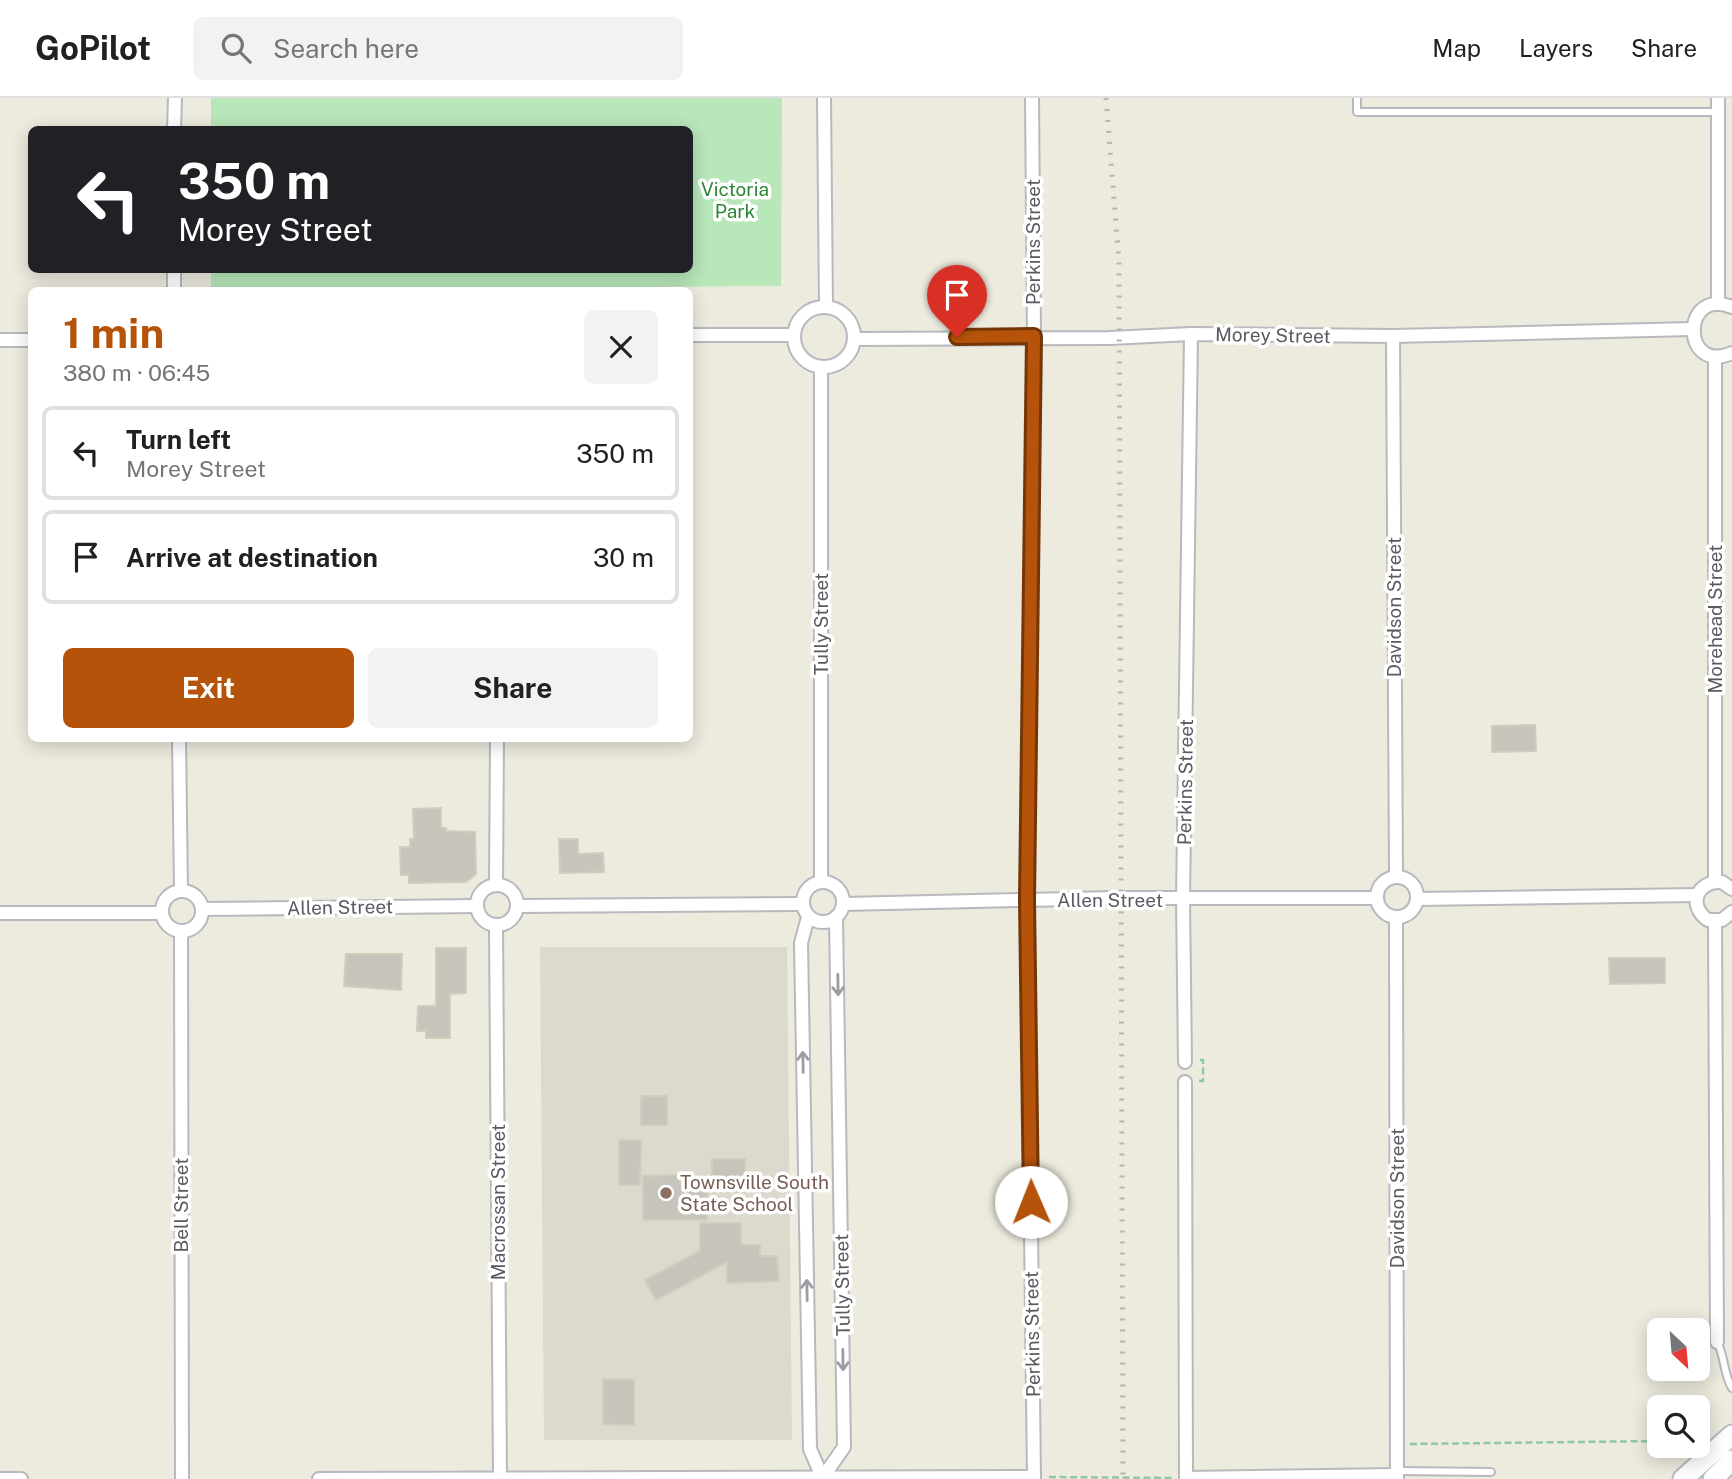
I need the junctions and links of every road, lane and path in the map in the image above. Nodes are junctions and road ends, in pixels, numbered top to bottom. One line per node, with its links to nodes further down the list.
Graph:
1 (174, 98): 7 (street)
2 (824, 98): 9 (street)
3 (1032, 98): 15 (street, Perkins Street)
4 (1357, 98): 6 (lane)
5 (1718, 98): 6 (street)
6 (1718, 112): 8 (street)
7 (174, 126)
8 (1718, 303): 10 (street); 11 (street)
9 (826, 306): 14 (street); 17 (street)
10 (1732, 307)
11 (1692, 329): 16 (street, Morey Street); 21 (street)
12 (1191, 334): 15 (street, Morey Street); 16 (street, Morey Street); 33 (street, Perkins Street)
13 (693, 335): 14 (street)
14 (793, 335): 22 (street)
15 (1034, 336): 17 (street, Morey Street); 35 (street, Perkins Street)
16 (1393, 336): 25 (street, Davidson Street)
17 (854, 339): 22 (street)
18 (0, 340): 19 (street)
19 (28, 340)
20 (1732, 354): 21 (street)
21 (1715, 357): 26 (street, Morehead Street)
22 (821, 367): 27 (street, Tully Street)
23 (179, 742): 30 (street)
24 (497, 742): 28 (street)
25 (1396, 877): 32 (street); 34 (street)
26 (1715, 881): 29 (street); 31 (street)
27 (821, 882): 36 (street); 37 (street)
28 (496, 884): 38 (street); 39 (street)
29 (1732, 889)
30 (181, 891): 40 (street); 43 (street)
31 (1697, 895): 34 (street); 47 (street)
32 (1377, 898): 33 (street, Allen Street); 46 (street)
33 (1183, 899): 35 (street, Allen Street); 50 (street, Perkins Street)
34 (1417, 899): 46 (street)
35 (1027, 900): 37 (street, Allen Street); 60 (street, Perkins Street)
36 (802, 904): 39 (street); 44 (street)
37 (843, 904): 45 (street)
38 (477, 906): 40 (street, Allen Street); 48 (street)
39 (518, 906): 48 (street)
40 (202, 909): 49 (street)
41 (1732, 912): 47 (street)
42 (0, 913): 43 (street)
43 (162, 913): 49 (street)
44 (808, 917): 45 (street); 62 (street, Tully Street, one-way to 44)
45 (836, 917): 62 (street, Tully Street, one-way to 62)
46 (1395, 917): 56 (street, Davidson Street)
47 (1715, 921): 52 (street)
48 (496, 925): 61 (street, Macrossan Street)
49 (181, 931): 65 (street, Bell Street)
50 (1185, 1062)
51 (1185, 1082): 67 (street)
52 (1717, 1342): 53 (lane)
53 (1732, 1388)
54 (1732, 1435): 68 (main road)
55 (1647, 1441): 56 (path)
56 (1398, 1444): 59 (street, Davidson Street)
57 (1732, 1460): 69 (main road)
58 (1491, 1472): 59 (lane)
59 (1397, 1475): 67 (street)
60 (1034, 1477): 62 (street); 67 (path)
61 (500, 1478): 62 (street); 66 (street)
62 (823, 1478)
63 (0, 1479): 64 (street)
64 (21, 1479)
65 (182, 1479)
66 (318, 1479)
67 (1186, 1479)
68 (1683, 1479)
69 (1713, 1479)

